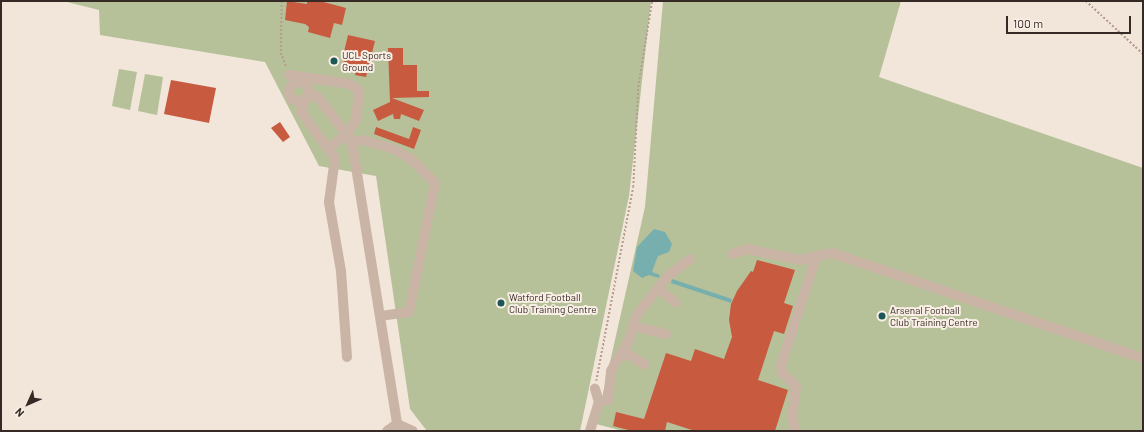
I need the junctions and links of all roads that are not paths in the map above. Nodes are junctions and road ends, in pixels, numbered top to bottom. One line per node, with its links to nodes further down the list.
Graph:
1 (289, 75): 2 (lane)
2 (349, 138): 3 (lane); 3 (lane); 9 (lane); 9 (lane)
3 (328, 149): 13 (lane)
4 (732, 254): 5 (lane)
5 (817, 255): 14 (lane); 22 (lane)
6 (690, 259): 7 (lane)
7 (658, 288): 8 (lane); 10 (lane)
8 (676, 303)
9 (381, 316): 18 (lane)
10 (633, 326): 11 (lane); 12 (lane)
11 (666, 334)
12 (619, 356): 15 (lane); 17 (lane)
13 (347, 357)
14 (1143, 358)
15 (644, 364)
16 (595, 389): 17 (lane)
17 (599, 402): 21 (lane)
18 (397, 424): 19 (lane); 20 (lane)
19 (386, 431)
20 (413, 431)
21 (590, 431)
22 (796, 431)

